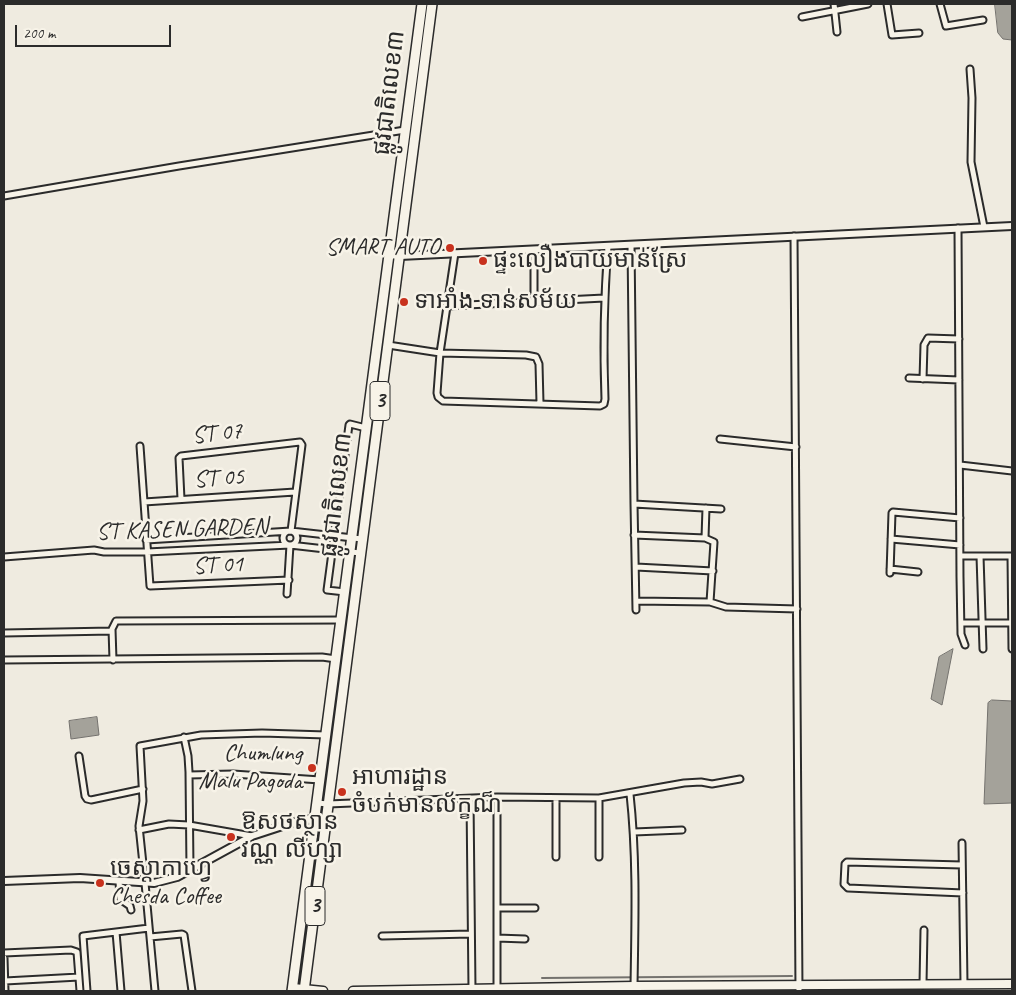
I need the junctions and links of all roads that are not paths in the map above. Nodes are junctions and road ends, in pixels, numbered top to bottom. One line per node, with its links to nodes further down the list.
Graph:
1 (422, 4): 13 (highway, ផ្លូវជាតិលេខ៣ / 3)
2 (432, 4): 24 (highway, ផ្លូវជាតិលេខ៣ / 3)
3 (834, 4): 7 (street)
4 (868, 4): 7 (street)
5 (887, 4): 11 (street)
6 (940, 4): 9 (street)
7 (835, 11): 8 (street); 10 (street)
8 (802, 17)
9 (983, 20)
10 (837, 32)
11 (918, 33)
12 (970, 68): 16 (street)
13 (405, 130): 14 (street); 23 (highway, ផ្លូវជាតិលេខ៣ / 3)
14 (4, 196)
15 (1012, 226): 16 (street)
16 (984, 227): 17 (street)
17 (958, 228): 18 (street); 28 (street)
18 (794, 236): 19 (street); 38 (street)
19 (631, 245): 20 (street); 44 (street)
20 (608, 246): 21 (street); 25 (street)
21 (534, 250): 22 (street); 26 (street)
22 (455, 253): 24 (street); 27 (street)
23 (389, 255): 24 (street); 35 (highway, ផ្លូវជាតិលេខ៣ / 3)
24 (400, 256): 29 (highway, ផ្លូវជាតិលេខ៣ / 3)
25 (604, 298): 26 (street); 34 (street)
26 (534, 302): 27 (street)
27 (448, 306): 30 (street)
28 (959, 339): 32 (street); 33 (street)
29 (388, 345): 30 (street); 53 (highway, ផ្លូវជាតិលេខ៣ / 3)
30 (440, 353): 34 (street); 34 (street)
31 (909, 378): 32 (street)
32 (923, 379): 33 (street)
33 (959, 380): 39 (street)
34 (540, 403)
35 (366, 428): 50 (street); 51 (highway, ផ្លូវជាតិលេខ៣ / 3)
36 (720, 439): 38 (street)
37 (140, 446): 43 (street)
38 (796, 447): 74 (street)
39 (960, 465): 40 (street); 47 (street)
40 (1012, 471)
41 (296, 492): 42 (street, ST 05); 42 (street, ST 07); 48 (street)
42 (181, 499): 43 (street, ST 05)
43 (144, 502): 55 (street)
44 (634, 504): 45 (street); 49 (street)
45 (706, 508): 46 (street); 52 (street)
46 (721, 509)
47 (960, 518): 54 (street); 57 (street)
48 (291, 531): 50 (street, ST KASEN GARDEN); 55 (street, ST KASEN GARDEN); 56 (street); 56 (street)
49 (634, 535): 52 (street); 66 (street)
50 (333, 536): 51 (street, ST KASEN GARDEN); 58 (street)
51 (352, 538): 53 (street, ST KASEN GARDEN); 60 (highway, ផ្លូវជាតិលេខ៣ / 3)
52 (705, 538): 67 (street)
53 (362, 539): 61 (highway, ផ្លូវជាតិលេខ៣ / 3)
54 (891, 539): 57 (street); 68 (street)
55 (146, 540): 59 (street)
56 (290, 544): 58 (street, ST KASEN GARDEN); 59 (street, ST KASEN GARDEN); 69 (street)
57 (960, 545): 62 (street)
58 (331, 549): 60 (street, ST KASEN GARDEN); 70 (street)
59 (147, 552): 65 (street, ST KASEN GARDEN); 69 (street, ST 01)
60 (350, 552): 61 (street, ST KASEN GARDEN); 70 (highway, ផ្លូវជាតិលេខ៣ / 3)
61 (360, 553): 101 (highway, ផ្លូវជាតិលេខ៣ / 3)
62 (960, 556): 63 (street); 77 (street)
63 (980, 556): 64 (street); 78 (street)
64 (1012, 556): 79 (street)
65 (4, 557)
66 (636, 567): 67 (street); 72 (street)
67 (713, 571): 73 (street)
68 (918, 572)
69 (288, 580): 71 (street)
70 (345, 592): 76 (highway, ផ្លូវជាតិលេខ៣ / 3)
71 (287, 594)
72 (636, 601): 73 (street); 75 (street)
73 (710, 602): 74 (street)
74 (797, 609): 138 (street)
75 (636, 610)
76 (341, 620): 80 (street); 85 (highway, ផ្លូវជាតិលេខ៣ / 3)
77 (961, 623): 78 (street); 82 (street)
78 (982, 623): 79 (street); 83 (street)
79 (1012, 623): 84 (street)
80 (112, 631): 81 (street); 87 (street)
81 (4, 632)
82 (965, 645)
83 (983, 649)
84 (1012, 649)
85 (336, 659): 87 (street); 88 (highway, ផ្លូវជាតិលេខ៣ / 3)
86 (4, 660): 87 (street)
87 (113, 660)
88 (326, 735): 89 (street); 93 (highway, ផ្លូវជាតិលេខ៣ / 3)
89 (184, 737): 91 (street); 94 (street)
90 (79, 756): 94 (street)
91 (189, 775): 93 (street); 104 (street)
92 (740, 779): 95 (street)
93 (320, 780): 100 (highway, ផ្លូវជាតិលេខ៣ / 3)
94 (143, 789): 105 (street)
95 (630, 794): 98 (street); 107 (street)
96 (497, 797): 97 (street); 99 (street); 118 (street)
97 (556, 798): 98 (street); 110 (street)
98 (599, 798): 111 (street)
99 (470, 799): 101 (street); 124 (street)
100 (317, 803): 101 (street); 102 (highway, ផ្លូវជាតិលេខ៣ / 3)
101 (328, 804): 103 (highway, ផ្លូវជាតិលេខ៣ / 3)
102 (315, 821): 103 (street); 108 (street); 140 (highway, ផ្លូវជាតិលេខ៣ / 3)
103 (325, 822): 147 (highway, ផ្លូវជាតិលេខ៣ / 3)
104 (189, 825): 105 (street); 108 (street); 113 (street)
105 (139, 830): 116 (street)
106 (682, 830): 107 (street)
107 (634, 832): 133 (street)
108 (252, 836): 113 (street)
109 (962, 843): 112 (street)
110 (556, 857)
111 (599, 857)
112 (962, 865): 117 (street); 117 (street)
113 (190, 869): 116 (street)
114 (119, 880): 115 (street); 116 (street); 120 (street)
115 (4, 881)
116 (146, 883): 121 (street)
117 (963, 893): 135 (street)
118 (497, 908): 119 (street); 127 (street)
119 (536, 908)
120 (131, 910)
121 (149, 928): 123 (street); 126 (street)
122 (924, 930): 134 (street)
123 (116, 932): 143 (street); 144 (street)
124 (471, 934): 125 (street); 139 (street)
125 (382, 936)
126 (150, 937): 145 (street); 146 (street)
127 (497, 938): 128 (street); 137 (street)
128 (525, 938)
129 (4, 953): 132 (street)
130 (4, 958): 131 (street)
131 (4, 977): 132 (street); 141 (street)
132 (79, 977): 142 (street)
133 (635, 980): 137 (main road); 138 (main road)
134 (923, 984): 135 (main road); 138 (main road)
135 (964, 984): 136 (main road)
136 (1012, 984)
137 (497, 988): 139 (main road)
138 (799, 988)
139 (472, 989): 150 (main road)
140 (292, 990): 147 (main road)
141 (5, 991)
142 (80, 991)
143 (87, 991)
144 (121, 991)
145 (155, 991)
146 (192, 991)
147 (304, 991): 148 (main road)
148 (323, 991)
149 (353, 991): 150 (main road)
150 (366, 991)

